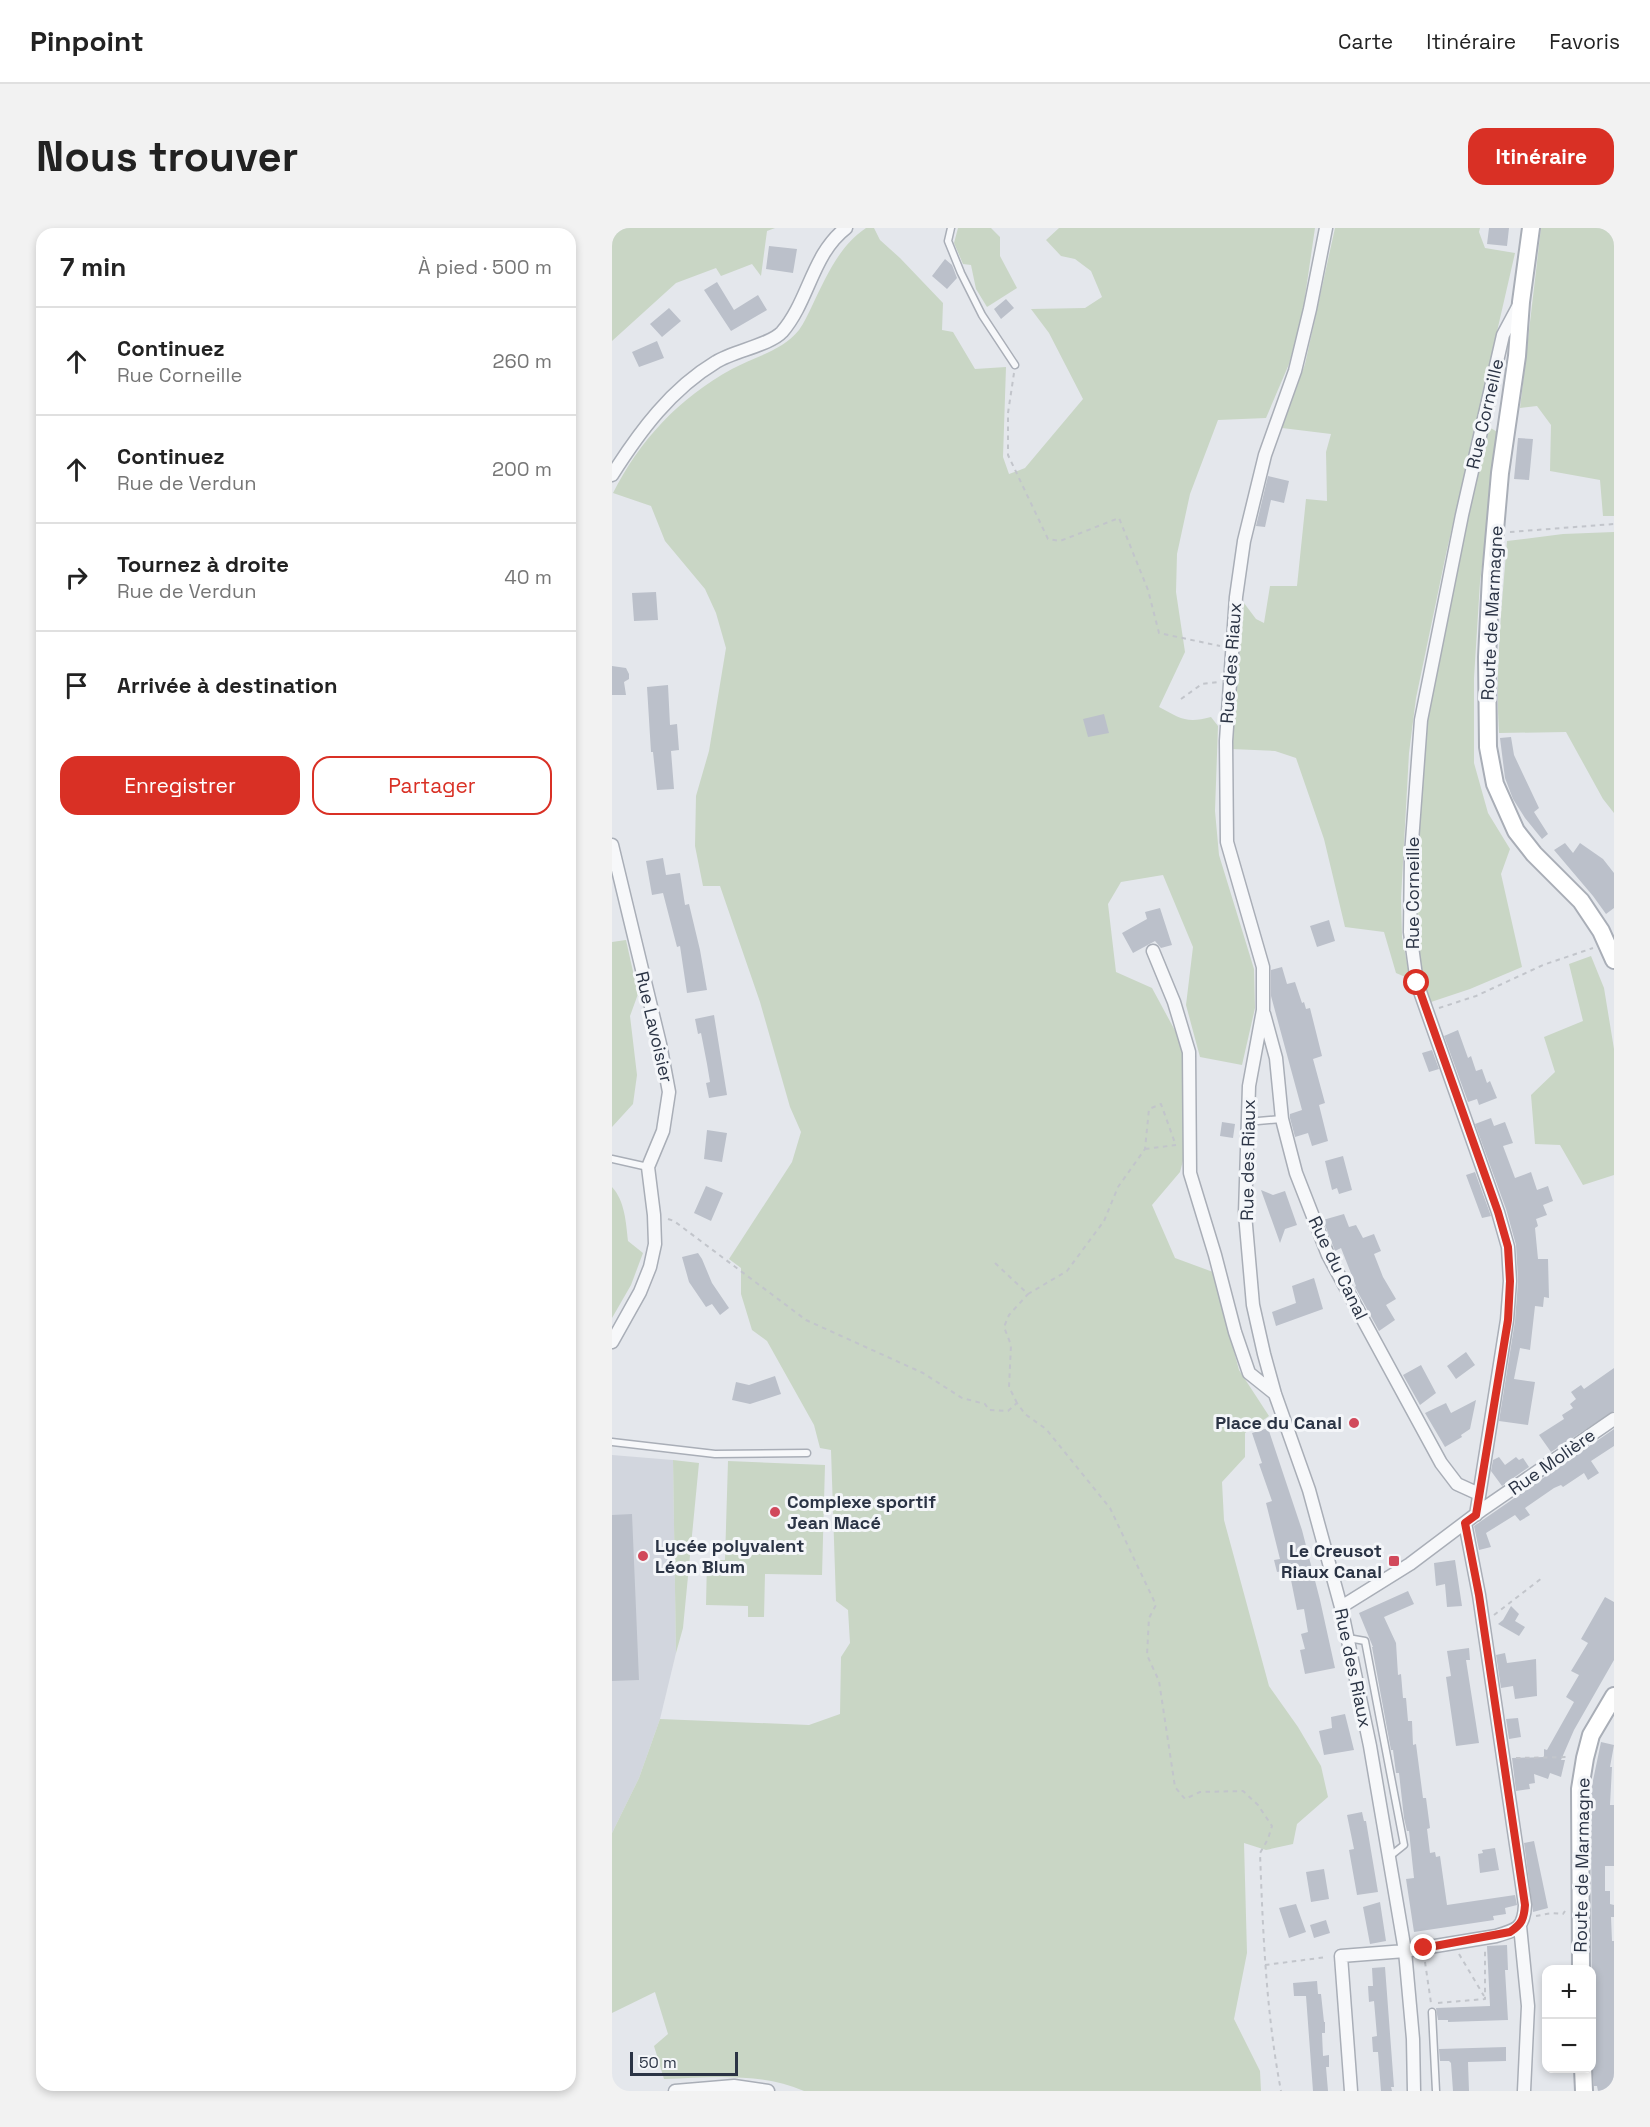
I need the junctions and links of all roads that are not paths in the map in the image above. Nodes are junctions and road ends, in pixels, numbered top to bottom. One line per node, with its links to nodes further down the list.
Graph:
1 (846, 228): 7 (street)
2 (951, 228): 6 (lane)
3 (1326, 228): 11 (street, Rue des Riaux)
4 (1532, 228): 5 (street, Route de Marmagne)
5 (1521, 302): 10 (street, Route de Marmagne); 21 (street, Rue Corneille)
6 (1015, 365)
7 (612, 475)
8 (612, 845): 15 (street, Rue Lavoisier)
9 (1153, 951): 17 (street)
10 (1614, 960)
11 (1263, 1010): 12 (street, Rue du Canal); 13 (street, Rue des Riaux)
12 (1282, 1119): 13 (lane); 21 (street, Rue du Canal)
13 (1247, 1122): 17 (street, Rue des Riaux)
14 (612, 1159): 15 (lane)
15 (648, 1167): 16 (street, Rue Lavoisier)
16 (612, 1342)
17 (1275, 1394): 24 (street, Rue des Riaux)
18 (1614, 1419): 22 (street, Rue Molière)
19 (612, 1442): 20 (lane)
20 (807, 1453)
21 (1479, 1494): 22 (street, Rue Corneille)
22 (1476, 1515): 23 (street, Rue Molière)
23 (1465, 1523): 24 (street, Rue Molière); 26 (street)
24 (1341, 1607): 27 (street, Rue des Riaux)
25 (1614, 1696): 28 (street, Route de Marmagne)
26 (1522, 1922): 27 (street); 36 (street)
27 (1405, 1951): 33 (street); 34 (street, Rue des Riaux)
28 (1581, 1965)
29 (1432, 2012): 35 (lane)
30 (1583, 2073): 37 (street)
31 (675, 2091): 32 (street)
32 (768, 2091)
33 (1351, 2091)
34 (1414, 2091)
35 (1436, 2091)
36 (1524, 2091)
37 (1584, 2091)

